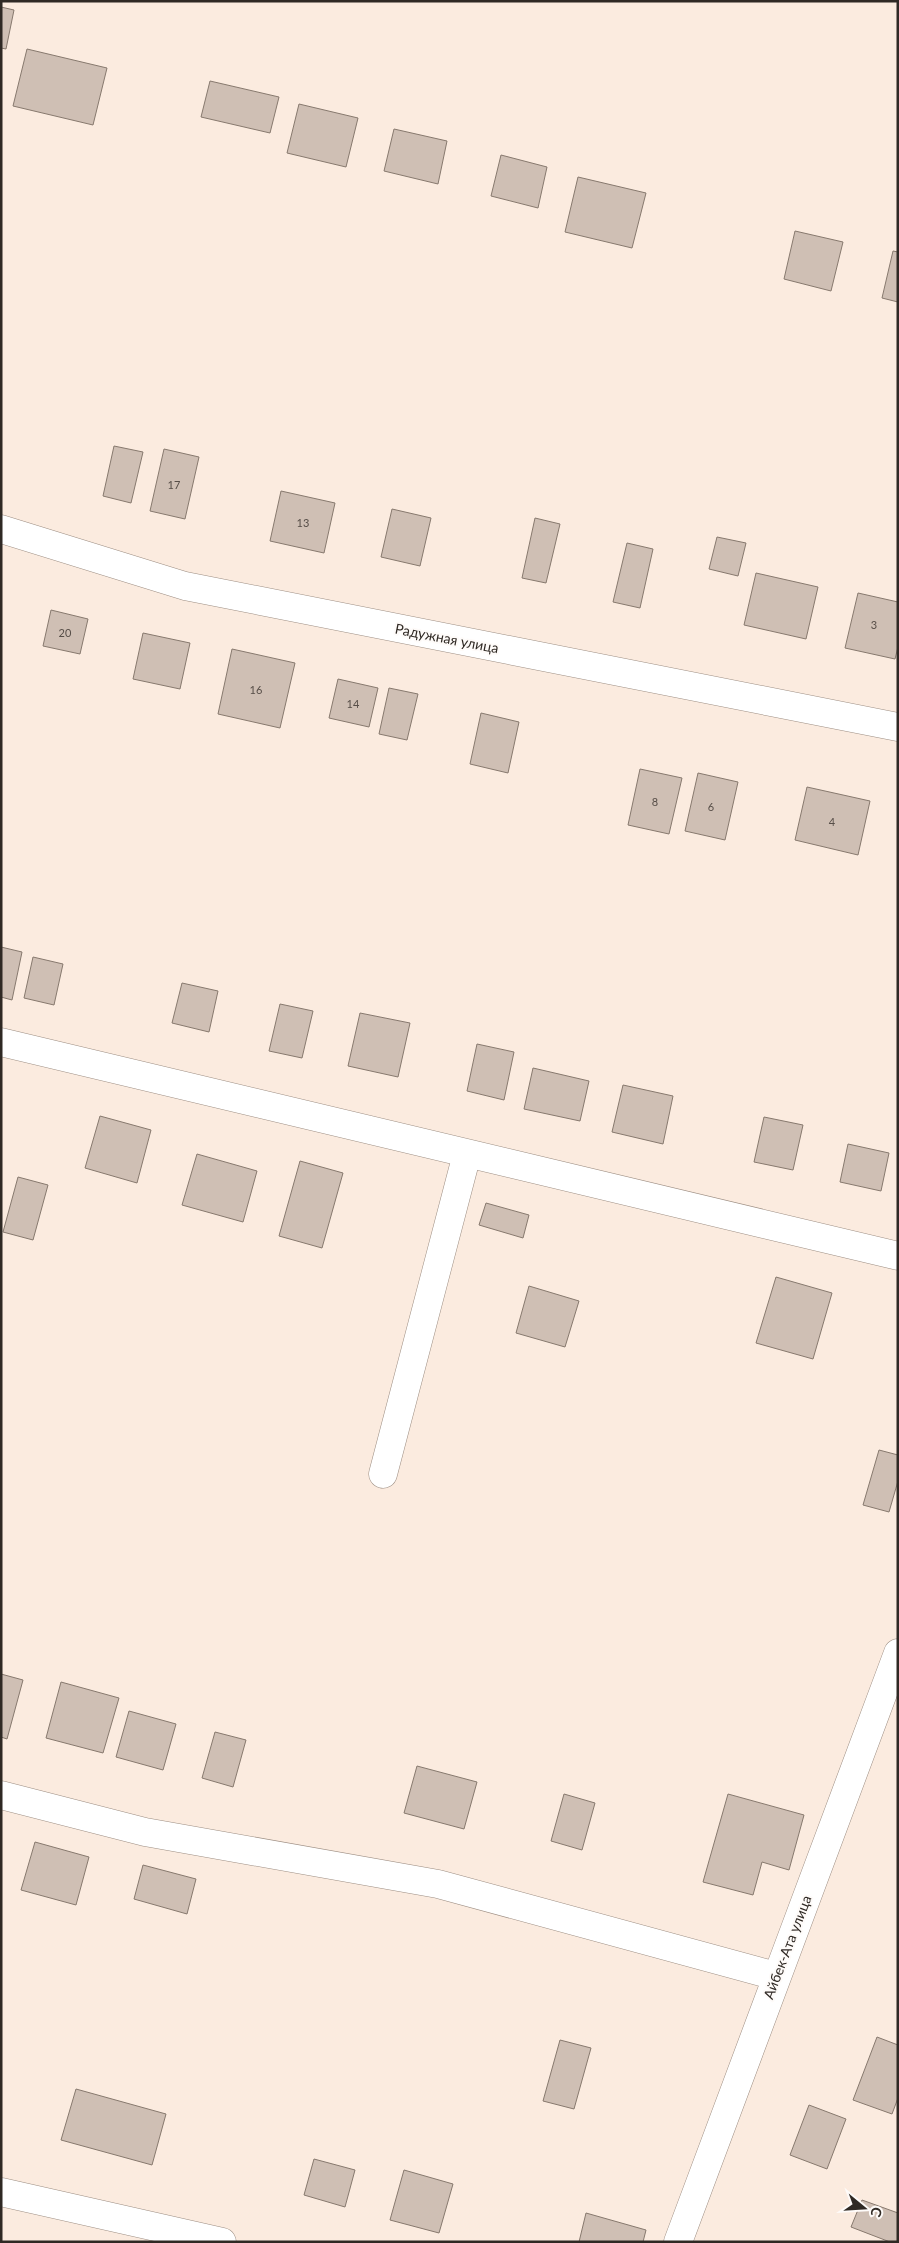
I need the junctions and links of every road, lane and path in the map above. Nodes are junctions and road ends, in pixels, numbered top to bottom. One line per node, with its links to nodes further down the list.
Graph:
1 (1, 529): 2 (street, Радужная улица)
2 (898, 727)
3 (1, 1042): 4 (street)
4 (468, 1154): 5 (street); 6 (street)
5 (898, 1256)
6 (383, 1474)
7 (898, 1652): 9 (street, Айбек-Ата улица)
8 (1, 1795): 9 (street)
9 (776, 1976): 12 (street, Айбек-Ата улица)
10 (1, 2192): 11 (street)
11 (222, 2242)
12 (678, 2242)

